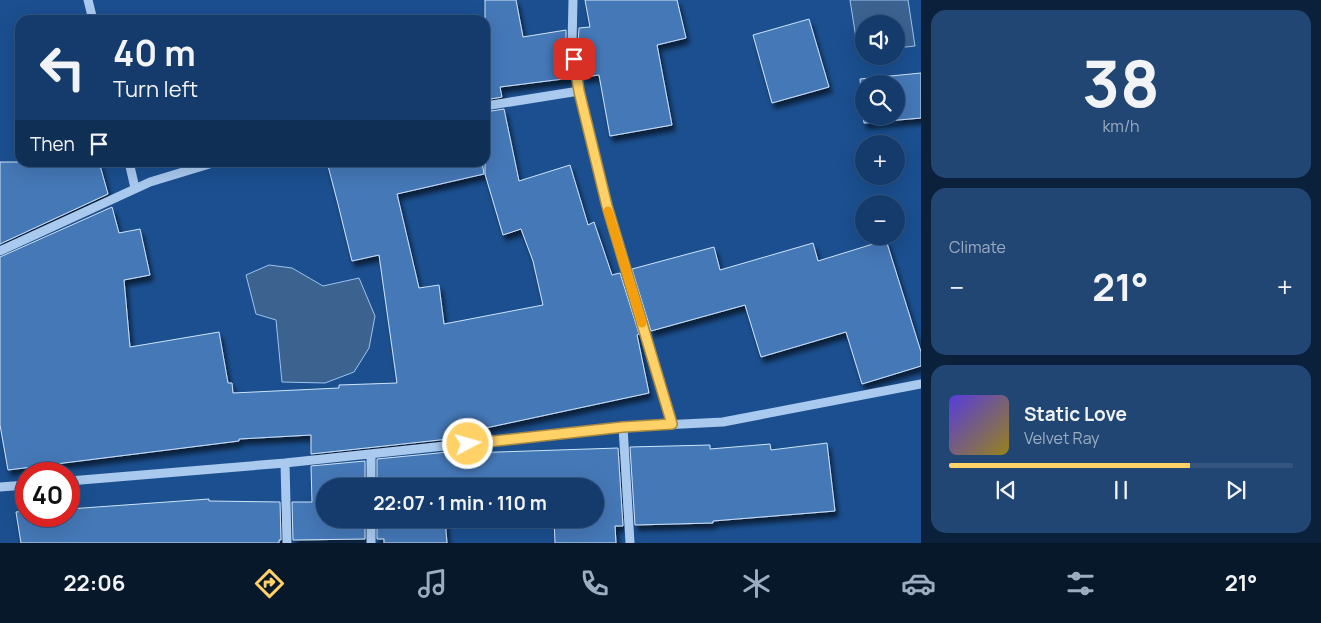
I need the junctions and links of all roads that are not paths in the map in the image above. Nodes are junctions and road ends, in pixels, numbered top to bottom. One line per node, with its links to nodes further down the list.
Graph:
1 (88, 0): 3 (street)
2 (573, 0): 4 (street)
3 (92, 15)
4 (579, 91): 5 (street); 11 (street)
5 (490, 105)
6 (129, 167): 8 (street)
7 (200, 167): 8 (street)
8 (135, 188): 9 (street)
9 (0, 251)
10 (921, 384): 11 (street)
11 (672, 424): 12 (street)
12 (623, 427): 13 (street); 22 (street)
13 (370, 454): 14 (street); 15 (street)
14 (285, 463): 16 (street); 20 (street)
15 (371, 478)
16 (80, 481)
17 (15, 486): 18 (street)
18 (0, 487)
19 (371, 528): 21 (street)
20 (287, 543)
21 (371, 543)
22 (630, 543)

